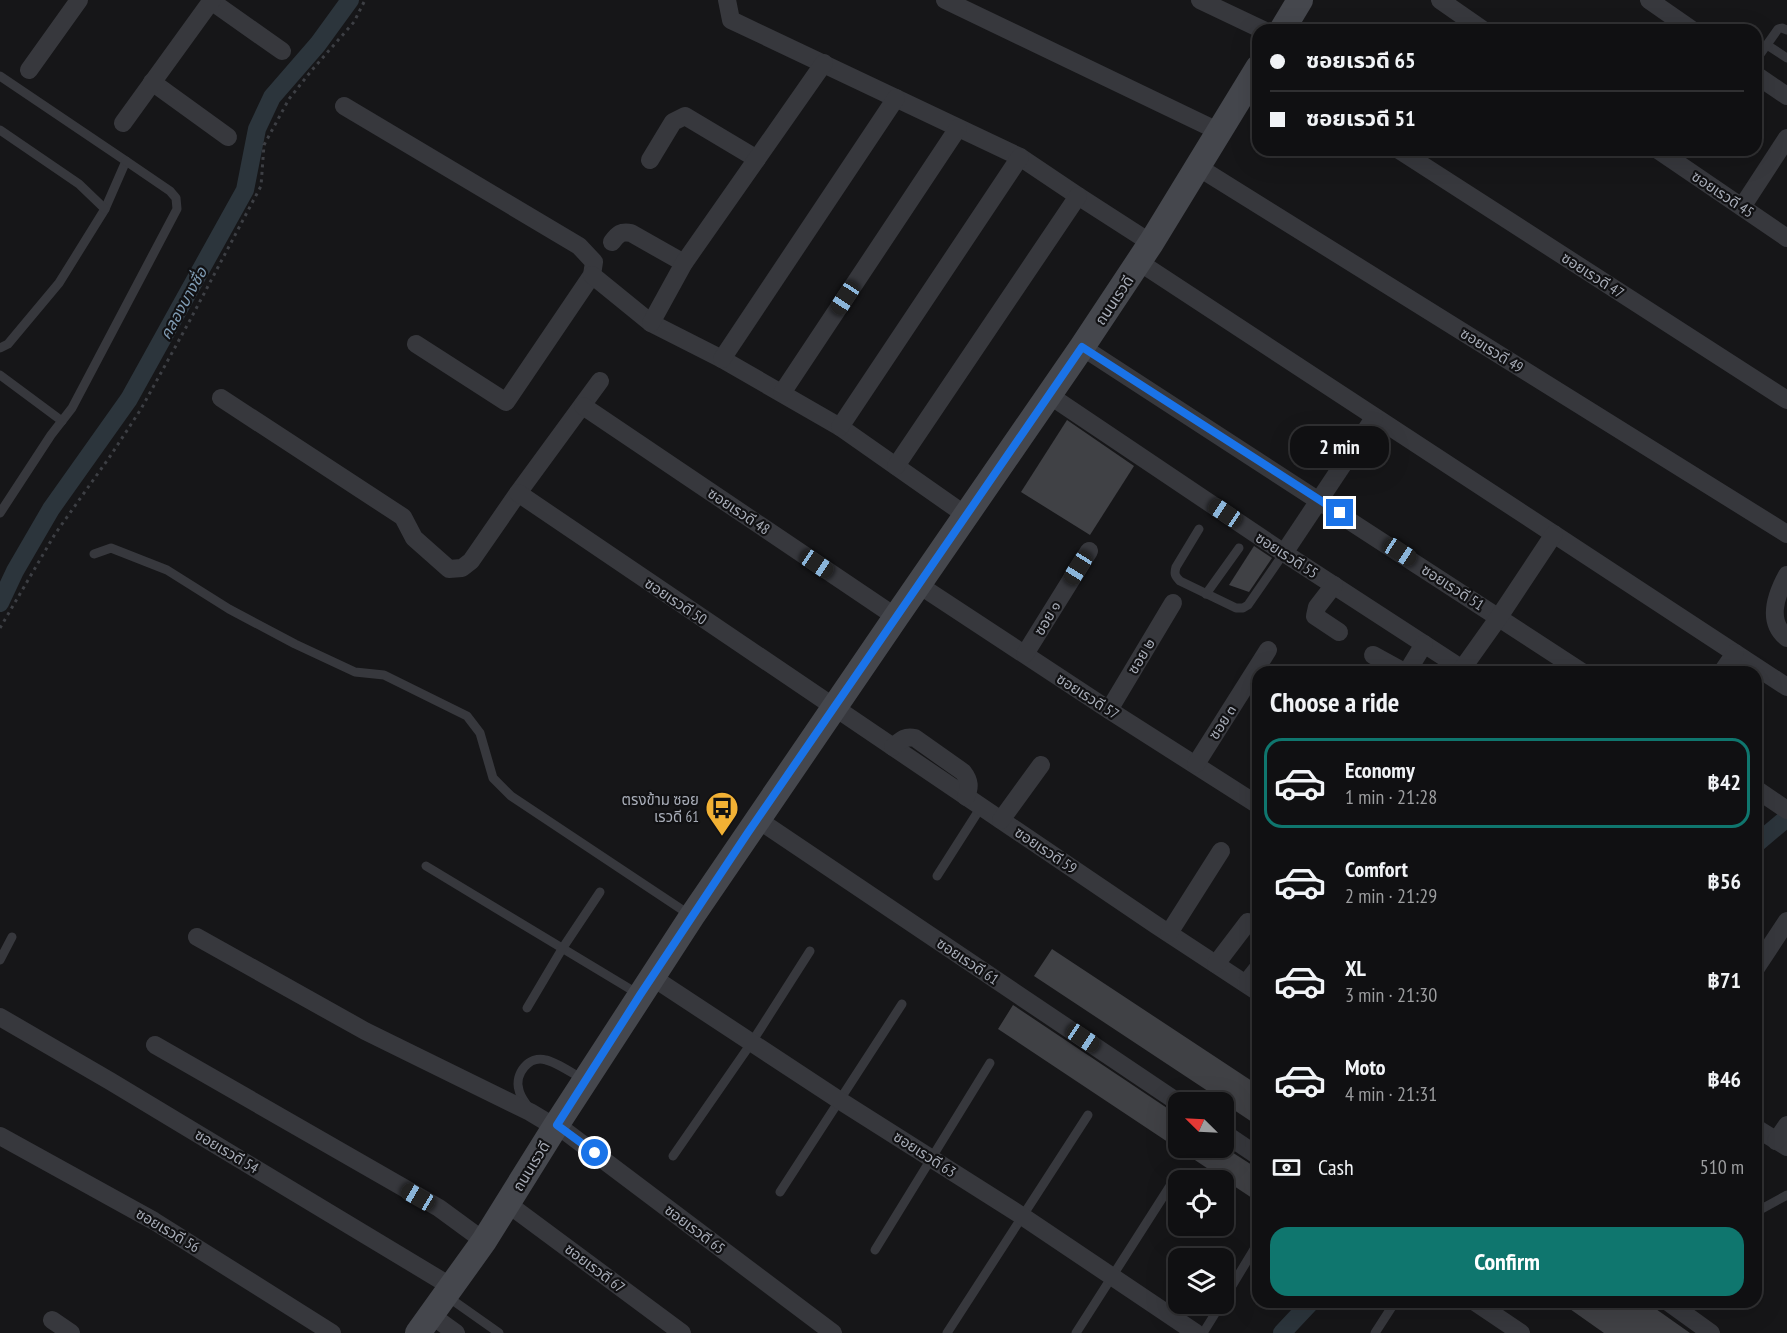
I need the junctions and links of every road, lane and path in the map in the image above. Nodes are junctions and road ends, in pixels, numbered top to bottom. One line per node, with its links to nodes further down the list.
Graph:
1 (79, 0): 20 (street)
2 (211, 0): 16 (street); 24 (street)
3 (365, 0): 83 (path)
4 (727, 0): 19 (street)
5 (945, 0): 31 (street)
6 (1200, 0): 13 (street)
7 (1300, 0): 10 (street)
8 (1440, 0): 11 (street)
9 (1649, 0): 12 (street)
10 (1286, 24)
11 (1474, 24)
12 (1683, 24)
13 (1252, 25)
14 (1787, 30): 15 (lane)
15 (1767, 45): 17 (lane); 18 (lane)
16 (282, 51)
17 (1762, 52)
18 (1787, 58)
19 (824, 63): 26 (street); 37 (street)
20 (28, 70)
21 (0, 76): 39 (lane)
22 (1252, 78): 31 (street, ถนนเรวดี)
23 (1762, 79): 25 (street)
24 (152, 82): 28 (street); 32 (street)
25 (1787, 96)
26 (896, 98): 29 (street); 53 (street)
27 (344, 106): 48 (street)
28 (123, 123)
29 (958, 128): 36 (street); 56 (street)
30 (0, 130): 43 (lane)
31 (1220, 132): 40 (street, ถนนเรวดี)
32 (228, 137)
33 (1787, 138): 42 (street)
34 (1408, 156): 59 (street, ซอยเรวดี 47)
35 (1667, 156): 42 (street, ซอยเรวดี 45)
36 (1020, 157): 41 (street); 63 (street)
37 (757, 159): 38 (street); 47 (street)
38 (650, 160)
39 (126, 161): 43 (lane); 62 (lane)
40 (1198, 167): 46 (street, ถนนเรวดี); 71 (street, ซอยเรวดี 49)
41 (1078, 196): 46 (street); 64 (street)
42 (1742, 207): 44 (street, ซอยเรวดี 45)
43 (105, 209): 52 (lane)
44 (1787, 238)
45 (612, 242): 47 (street)
46 (1145, 252): 51 (street, ถนนเรวดี); 61 (street)
47 (684, 263): 49 (street)
48 (592, 275): 49 (street); 50 (street)
49 (651, 323): 53 (street)
50 (416, 344)
51 (1082, 347): 57 (street, ถนนเรวดี); 66 (street, ซอยเรวดี 51)
52 (0, 348)
53 (722, 358): 56 (street)
54 (0, 375): 62 (lane)
55 (600, 381): 60 (street)
56 (782, 393): 63 (street)
57 (1049, 395): 68 (street, ถนนเรวดี); 74 (street, ซอยเรวดี 55)
58 (221, 398): 65 (street)
59 (1787, 400)
60 (583, 406): 65 (street); 81 (street, ซอยเรวดี 48)
61 (1374, 418): 66 (street); 70 (street)
62 (62, 421): 67 (lane)
63 (840, 427): 64 (street)
64 (896, 466): 68 (street)
65 (518, 493): 102 (street, ซอยเรวดี 50)
66 (1320, 500): 74 (street); 82 (street, ซอยเรวดี 51)
67 (0, 513)
68 (967, 516): 77 (street, ถนนเรวดี)
69 (1199, 529): 79 (lane)
70 (1554, 534): 82 (street); 88 (street)
71 (1787, 534)
72 (1239, 548): 79 (lane)
73 (1089, 551): 89 (street, ซอย ๑)
74 (1284, 553): 78 (street, ซอยเรวดี 55); 79 (lane)
75 (94, 554): 116 (lane)
76 (1787, 575): 85 (street)
77 (919, 585): 81 (street, ถนนเรวดี); 89 (street, ซอยเรวดี 57)
78 (1334, 585): 84 (street); 86 (street, ซอยเรวดี 55)
79 (1206, 594)
80 (1173, 603): 103 (street, ซอย ๒)
81 (896, 617): 102 (street, ถนนเรวดี)
82 (1499, 617): 95 (street); 96 (street, ซอยเรวดี 51)
83 (0, 628)
84 (1339, 632)
85 (1787, 638)
86 (1424, 644): 93 (street); 94 (street, ซอยเรวดี 55)
87 (1268, 650): 91 (street, ซอย ๓)
88 (1735, 653): 97 (street); 98 (street)
89 (1025, 654): 103 (street, ซอยเรวดี 57)
90 (1373, 654): 92 (street)
91 (1258, 666)
92 (1394, 666)
93 (1409, 666)
94 (1459, 666)
95 (1468, 666)
96 (1573, 666)
97 (1726, 666)
98 (1755, 666)
99 (1762, 671): 101 (street)
100 (1252, 675): 104 (street, ซอย ๓)
101 (1787, 687)
102 (834, 708): 108 (street, ซอยเรวดี 59); 110 (street, ถนนเรวดี)
103 (1109, 710): 104 (street, ซอยเรวดี 57)
104 (1196, 764): 107 (street, ซอยเรวดี 57)
105 (1041, 765): 111 (street)
106 (1762, 793): 109 (street)
107 (1252, 801)
108 (974, 802): 111 (street, ซอยเรวดี 59); 114 (lane)
109 (1782, 806)
110 (757, 819): 116 (street, ถนนเรวดี); 136 (street, ซอยเรวดี 61)
111 (1001, 820): 119 (street, ซอยเรวดี 59)
112 (1221, 851): 119 (street)
113 (426, 866): 122 (lane)
114 (936, 876)
115 (600, 892): 122 (lane)
116 (692, 916): 127 (street, ถนนเรวดี)
117 (1787, 921): 124 (street)
118 (1248, 922): 126 (street)
119 (1169, 933): 126 (street, ซอยเรวดี 59)
120 (12, 937): 125 (lane)
121 (197, 937): 138 (street)
122 (562, 949): 127 (lane); 130 (lane)
123 (810, 951): 132 (lane)
124 (1762, 959)
125 (0, 960)
126 (1216, 964): 128 (street, ซอยเรวดี 59)
127 (646, 986): 132 (street, ซอยเรวดี 63); 135 (street, ถนนเรวดี)
128 (1252, 987)
129 (902, 1004): 137 (lane)
130 (527, 1008)
131 (0, 1017): 160 (street, ซอยเรวดี 54)
132 (752, 1041): 137 (street, ซอยเรวดี 63); 147 (lane)
133 (155, 1045): 155 (street)
134 (990, 1063): 148 (lane)
135 (586, 1081): 138 (lane); 141 (street, ถนนเรวดี)
136 (1168, 1096)
137 (839, 1100): 148 (street, ซอยเรวดี 63); 150 (lane)
138 (530, 1112): 141 (street)
139 (1088, 1115): 154 (lane)
140 (1787, 1125): 145 (street)
141 (556, 1126): 152 (street, ถนนเรวดี); 172 (street, ซอยเรวดี 65)
142 (1762, 1132): 145 (street)
143 (0, 1136): 168 (street, ซอยเรวดี 56)
144 (1234, 1140): 146 (street)
145 (1782, 1144)
146 (1252, 1152)
147 (673, 1156)
148 (931, 1158): 154 (street, ซอยเรวดี 63); 156 (lane)
149 (1168, 1189): 158 (lane)
150 (780, 1192)
151 (1787, 1195): 153 (lane)
152 (508, 1204): 155 (street, ถนนเรวดี); 171 (street, ซอยเรวดี 67)
153 (1762, 1209)
154 (1022, 1216): 158 (street, ซอยเรวดี 63); 173 (lane)
155 (484, 1241): 160 (street, ถนนเรวดี)
156 (875, 1250)
157 (1252, 1253): 159 (lane)
158 (1113, 1276): 174 (lane); 175 (street, ซอยเรวดี 63)
159 (1234, 1282)
160 (437, 1308): 169 (street, ซอยเรวดี 54); 170 (lane)
161 (1391, 1308): 177 (lane)
162 (1484, 1308): 166 (street)
163 (1676, 1308): 178 (street)
164 (1215, 1314): 176 (lane)
165 (52, 1320): 167 (street)
166 (1518, 1332)
167 (71, 1333)
168 (332, 1333)
169 (456, 1333)
170 (499, 1333)
171 (682, 1333)
172 (833, 1333)
173 (947, 1333)
174 (1076, 1333)
175 (1196, 1333)
176 (1203, 1333)
177 (1375, 1333)
178 (1711, 1333)

